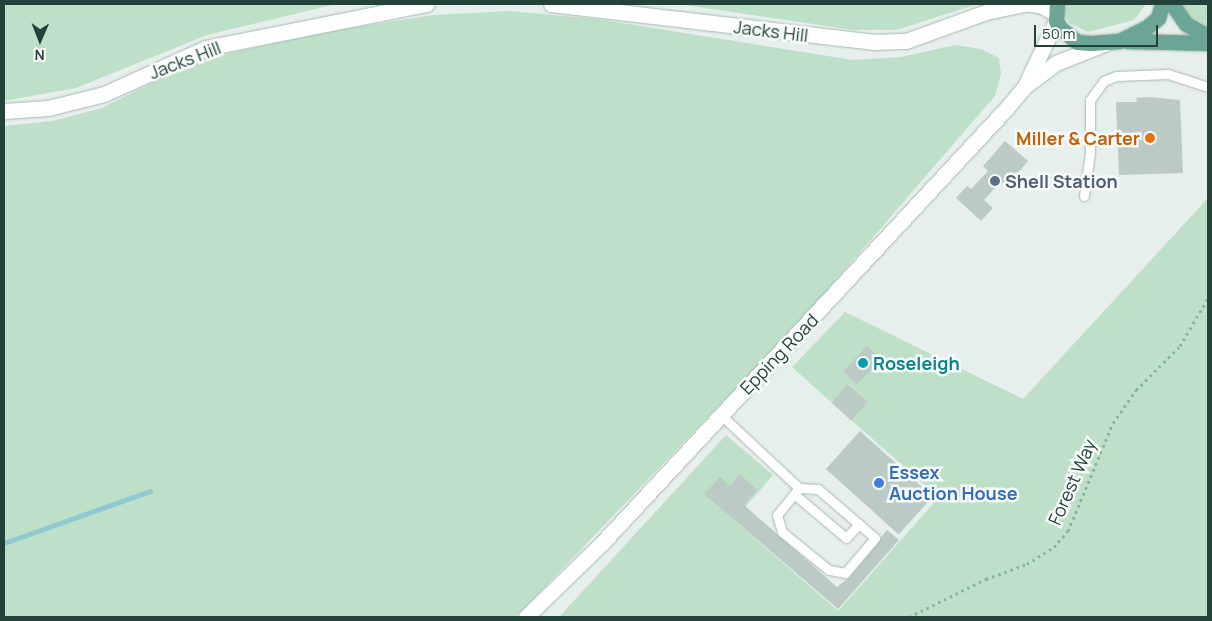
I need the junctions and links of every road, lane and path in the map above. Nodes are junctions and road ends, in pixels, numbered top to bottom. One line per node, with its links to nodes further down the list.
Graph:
1 (427, 4): 15 (main road, Jacks Hill)
2 (551, 4): 8 (main road, Jacks Hill)
3 (1000, 4): 8 (main road)
4 (1025, 4): 8 (main road)
5 (1030, 4): 9 (main road)
6 (1162, 4): 11 (main road)
7 (1172, 4): 10 (main road)
8 (986, 12)
9 (1056, 13): 11 (main road); 13 (main road, Epping Road)
10 (1208, 36)
11 (1113, 42): 12 (main road); 13 (main road, Epping Road)
12 (1208, 43)
13 (1025, 86): 18 (main road, Epping Road)
14 (1208, 87): 16 (lane)
15 (4, 111)
16 (1084, 196)
17 (1208, 298): 22 (path, Forest Way)
18 (721, 415): 19 (lane); 21 (main road, Epping Road)
19 (796, 491): 20 (lane); 20 (lane); 20 (lane)
20 (859, 524)
21 (526, 617)
22 (909, 617)

